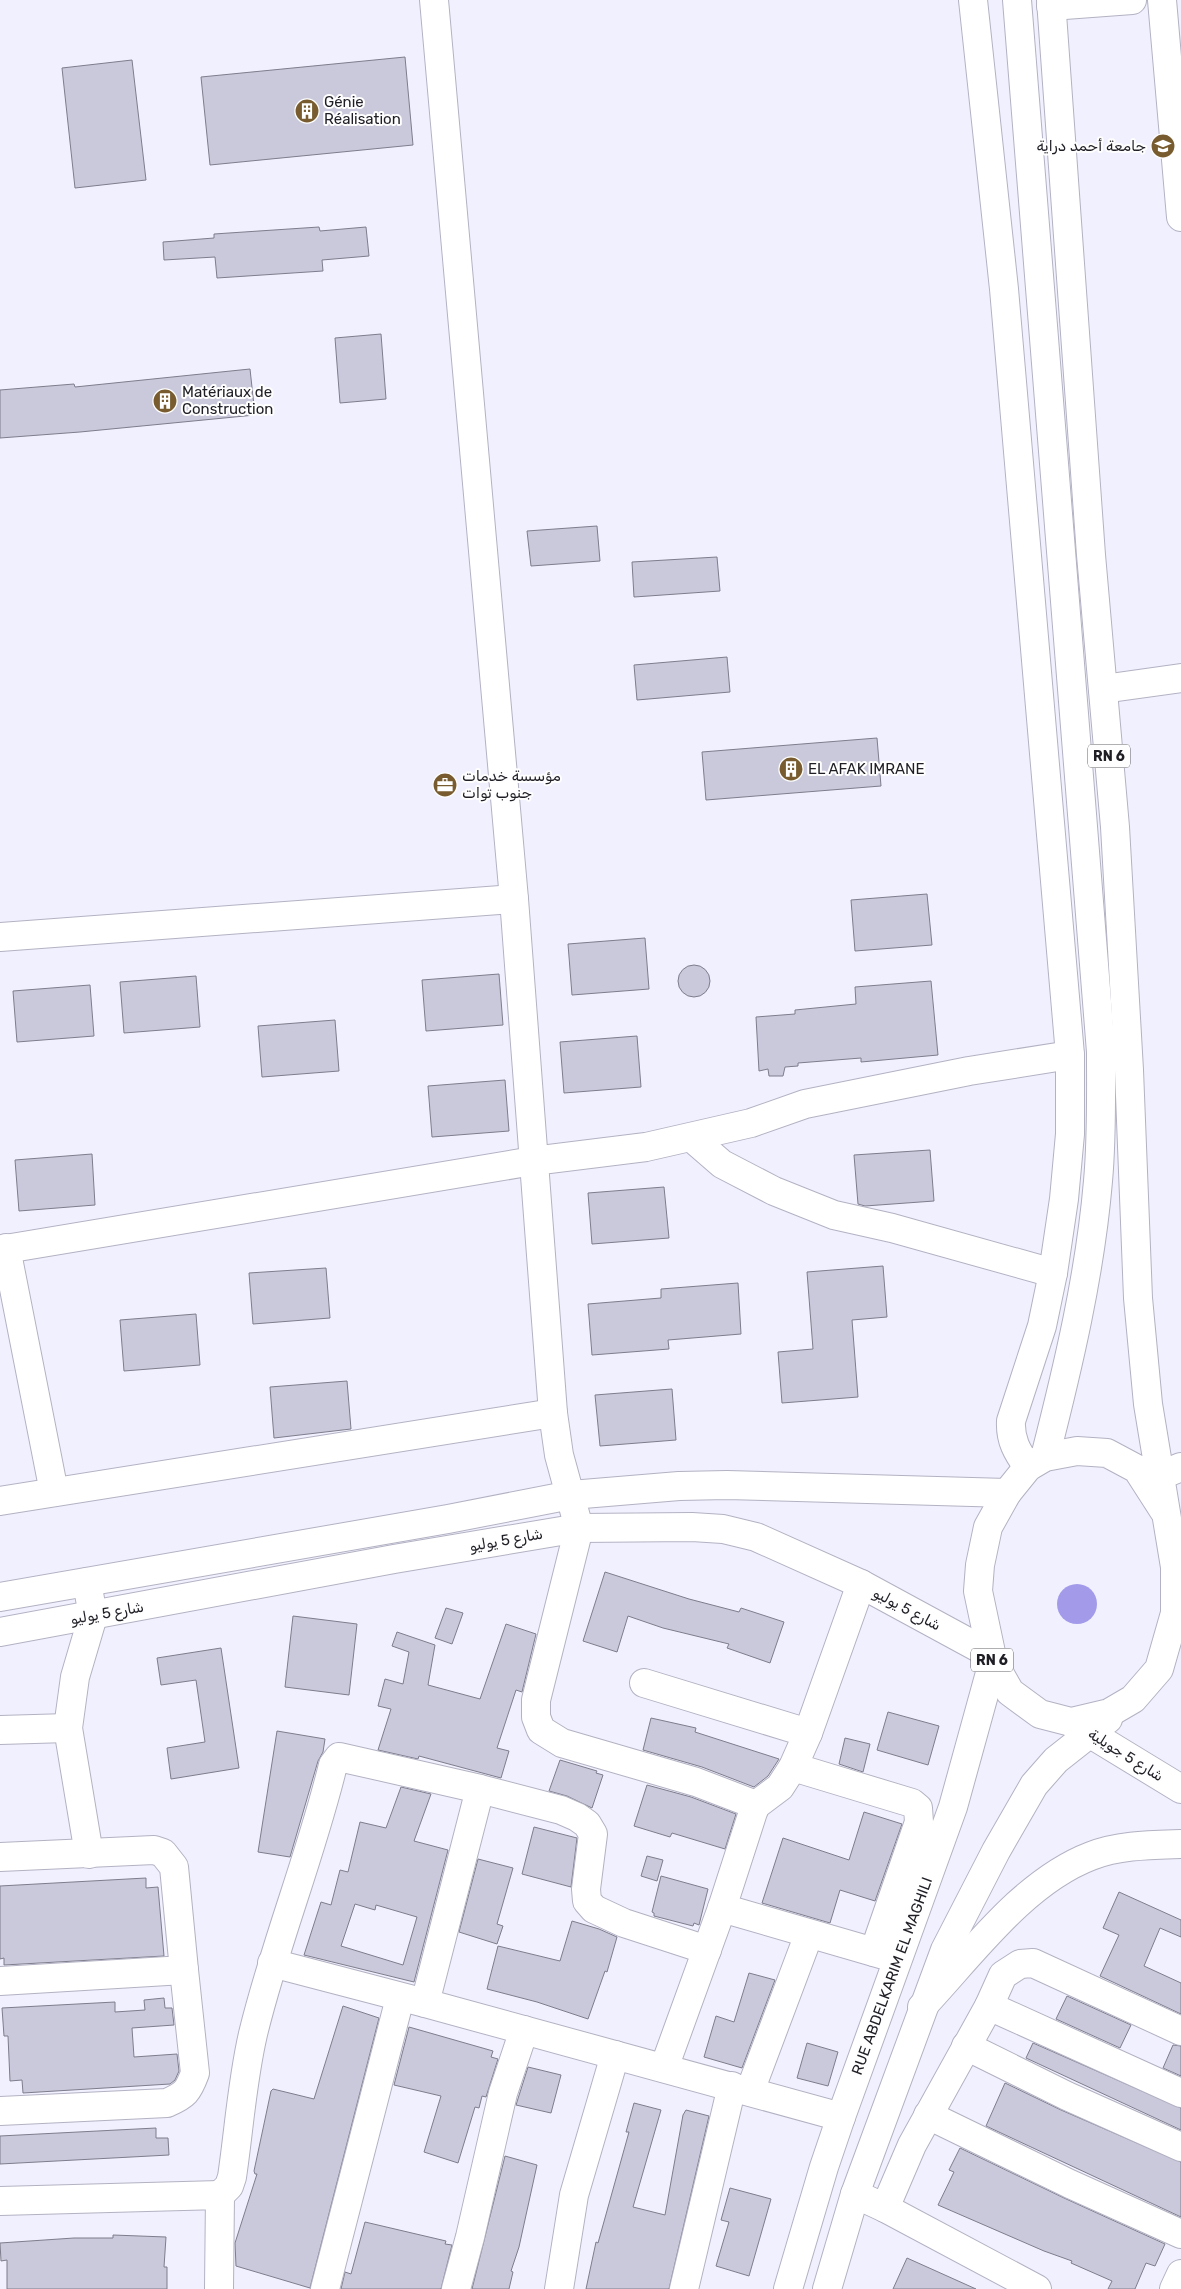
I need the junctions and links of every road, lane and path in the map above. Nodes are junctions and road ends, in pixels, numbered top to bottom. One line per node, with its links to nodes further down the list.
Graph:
1 (434, 0): 11 (street)
2 (973, 0): 13 (street)
3 (1017, 0): 19 (street, RN 6)
4 (1132, 0): 6 (street)
5 (1162, 0): 7 (street)
6 (1051, 3): 10 (street, RN 6)
7 (1176, 114): 8 (street)
8 (1181, 217)
9 (1181, 678): 10 (street)
10 (1103, 689): 20 (street, RN 6)
11 (514, 899): 12 (street); 15 (street)
12 (0, 937)
13 (1070, 1055): 14 (street); 17 (street)
14 (692, 1138): 15 (street); 17 (street)
15 (533, 1162): 16 (street); 18 (street)
16 (3, 1249): 21 (street)
17 (1053, 1273): 19 (street)
18 (553, 1413): 21 (street); 23 (street)
19 (1037, 1462): 22 (street, RN 6); 25 (street, RN 6)
20 (1170, 1472): 25 (street, RN 6)
21 (54, 1492): 24 (street)
22 (1007, 1494): 23 (street, شارع 5 يوليو); 34 (street, RN 6)
23 (571, 1495): 26 (street); 27 (street, شارع 5 يوليو)
24 (0, 1501)
25 (1164, 1511): 30 (street, RN 6)
26 (579, 1528): 28 (street, شارع 5 يوليو); 31 (street, شارع 5 يوليو); 43 (street)
27 (87, 1582): 29 (street, شارع 5 يوليو); 31 (street)
28 (861, 1584): 34 (street, شارع 5 يوليو); 39 (street)
29 (0, 1597)
30 (1175, 1613): 33 (street, RN 6); 37 (street, RN 6)
31 (93, 1616): 32 (street, شارع 5 يوليو); 36 (street)
32 (0, 1632)
33 (1181, 1640)
34 (991, 1658): 37 (street, RN 6); 50 (street, RUE ABDELKARIM EL MAGHILI)
35 (644, 1682): 39 (street)
36 (68, 1728): 38 (street); 45 (street)
37 (1080, 1728): 42 (street, شارع 5 جويلية / RN 6); 56 (street)
38 (0, 1730)
39 (808, 1733): 40 (street)
40 (793, 1767): 43 (street); 50 (street)
41 (480, 1789): 49 (street); 51 (street); 54 (street)
42 (1181, 1789)
43 (756, 1805): 47 (street)
44 (1181, 1844): 56 (street)
45 (89, 1854): 46 (street); 52 (street)
46 (0, 1857)
47 (722, 1908): 48 (street); 49 (street)
48 (809, 1934): 50 (street); 62 (street)
49 (707, 1950): 61 (street)
50 (885, 1956): 66 (street, RUE ABDELKARIM EL MAGHILI)
51 (272, 1964): 54 (street); 69 (street)
52 (184, 1970): 53 (street); 64 (street)
53 (0, 1981)
54 (412, 2000): 57 (street); 75 (street)
55 (989, 2006): 58 (street); 59 (street); 63 (street)
56 (922, 2007): 68 (street)
57 (524, 2030): 60 (street); 76 (street)
58 (1181, 2031)
59 (966, 2046): 65 (street); 67 (street)
60 (615, 2055): 61 (street); 77 (street)
61 (664, 2068): 62 (street)
62 (741, 2089): 66 (street); 78 (street)
63 (1181, 2092)
64 (0, 2111)
65 (928, 2115): 71 (street); 72 (street)
66 (841, 2117): 79 (street, RUE ABDELKARIM EL MAGHILI)
67 (1181, 2147)
68 (855, 2194): 71 (street); 80 (street)
69 (220, 2195): 70 (street); 74 (street)
70 (0, 2201)
71 (884, 2208): 81 (street)
72 (1181, 2234)
73 (1181, 2274): 82 (street)
74 (219, 2289)
75 (325, 2289)
76 (456, 2289)
77 (559, 2289)
78 (684, 2289)
79 (788, 2289)
80 (828, 2289)
81 (1037, 2289)
82 (1174, 2289)

